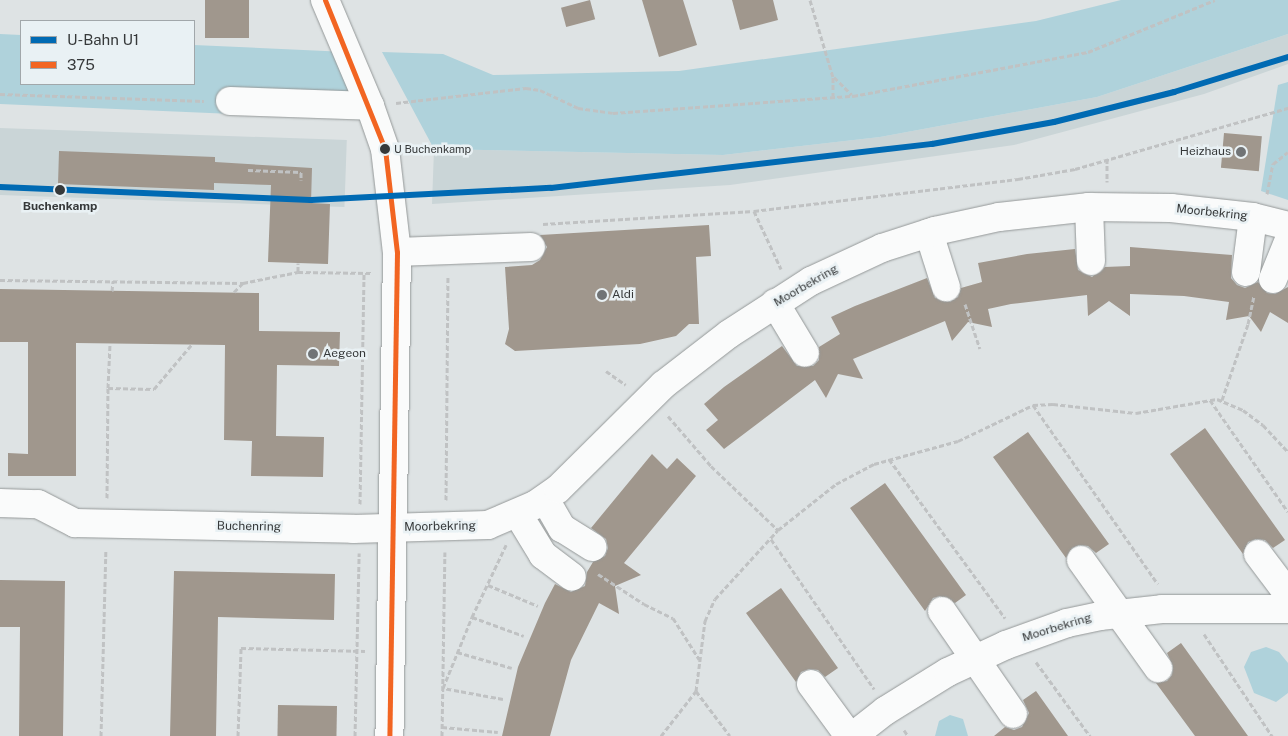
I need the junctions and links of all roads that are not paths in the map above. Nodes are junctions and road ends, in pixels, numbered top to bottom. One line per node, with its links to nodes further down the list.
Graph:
1 (325, 0): 3 (street)
2 (230, 102): 3 (street)
3 (370, 106): 11 (street)
4 (1089, 206): 5 (street, Moorbekring); 7 (street, Moorbekring); 10 (street)
5 (1257, 218): 6 (street, Moorbekring); 12 (street)
6 (1288, 226)
7 (929, 233): 14 (street); 15 (street, Moorbekring)
8 (536, 236): 11 (street)
9 (1288, 242): 13 (street)
10 (1091, 260)
11 (397, 263): 20 (street)
12 (1246, 272)
13 (1273, 279)
14 (946, 287)
15 (784, 298): 16 (street); 17 (street, Moorbekring)
16 (805, 353)
17 (545, 499): 19 (street, Moorbekring); 21 (street)
18 (0, 504): 20 (street, Buchenring)
19 (513, 516): 20 (street, Moorbekring); 24 (street)
20 (392, 528): 33 (street)
21 (592, 548)
22 (1258, 554): 25 (street)
23 (1081, 560): 28 (street)
24 (572, 577)
25 (1288, 594)
26 (1288, 609): 28 (street, Moorbekring)
27 (942, 612): 29 (street)
28 (1122, 613): 29 (street, Moorbekring); 30 (street)
29 (975, 659): 32 (street); 35 (street, Moorbekring)
30 (1158, 668)
31 (811, 684): 34 (street)
32 (1013, 714)
33 (389, 736)
34 (849, 736)
35 (853, 736)

